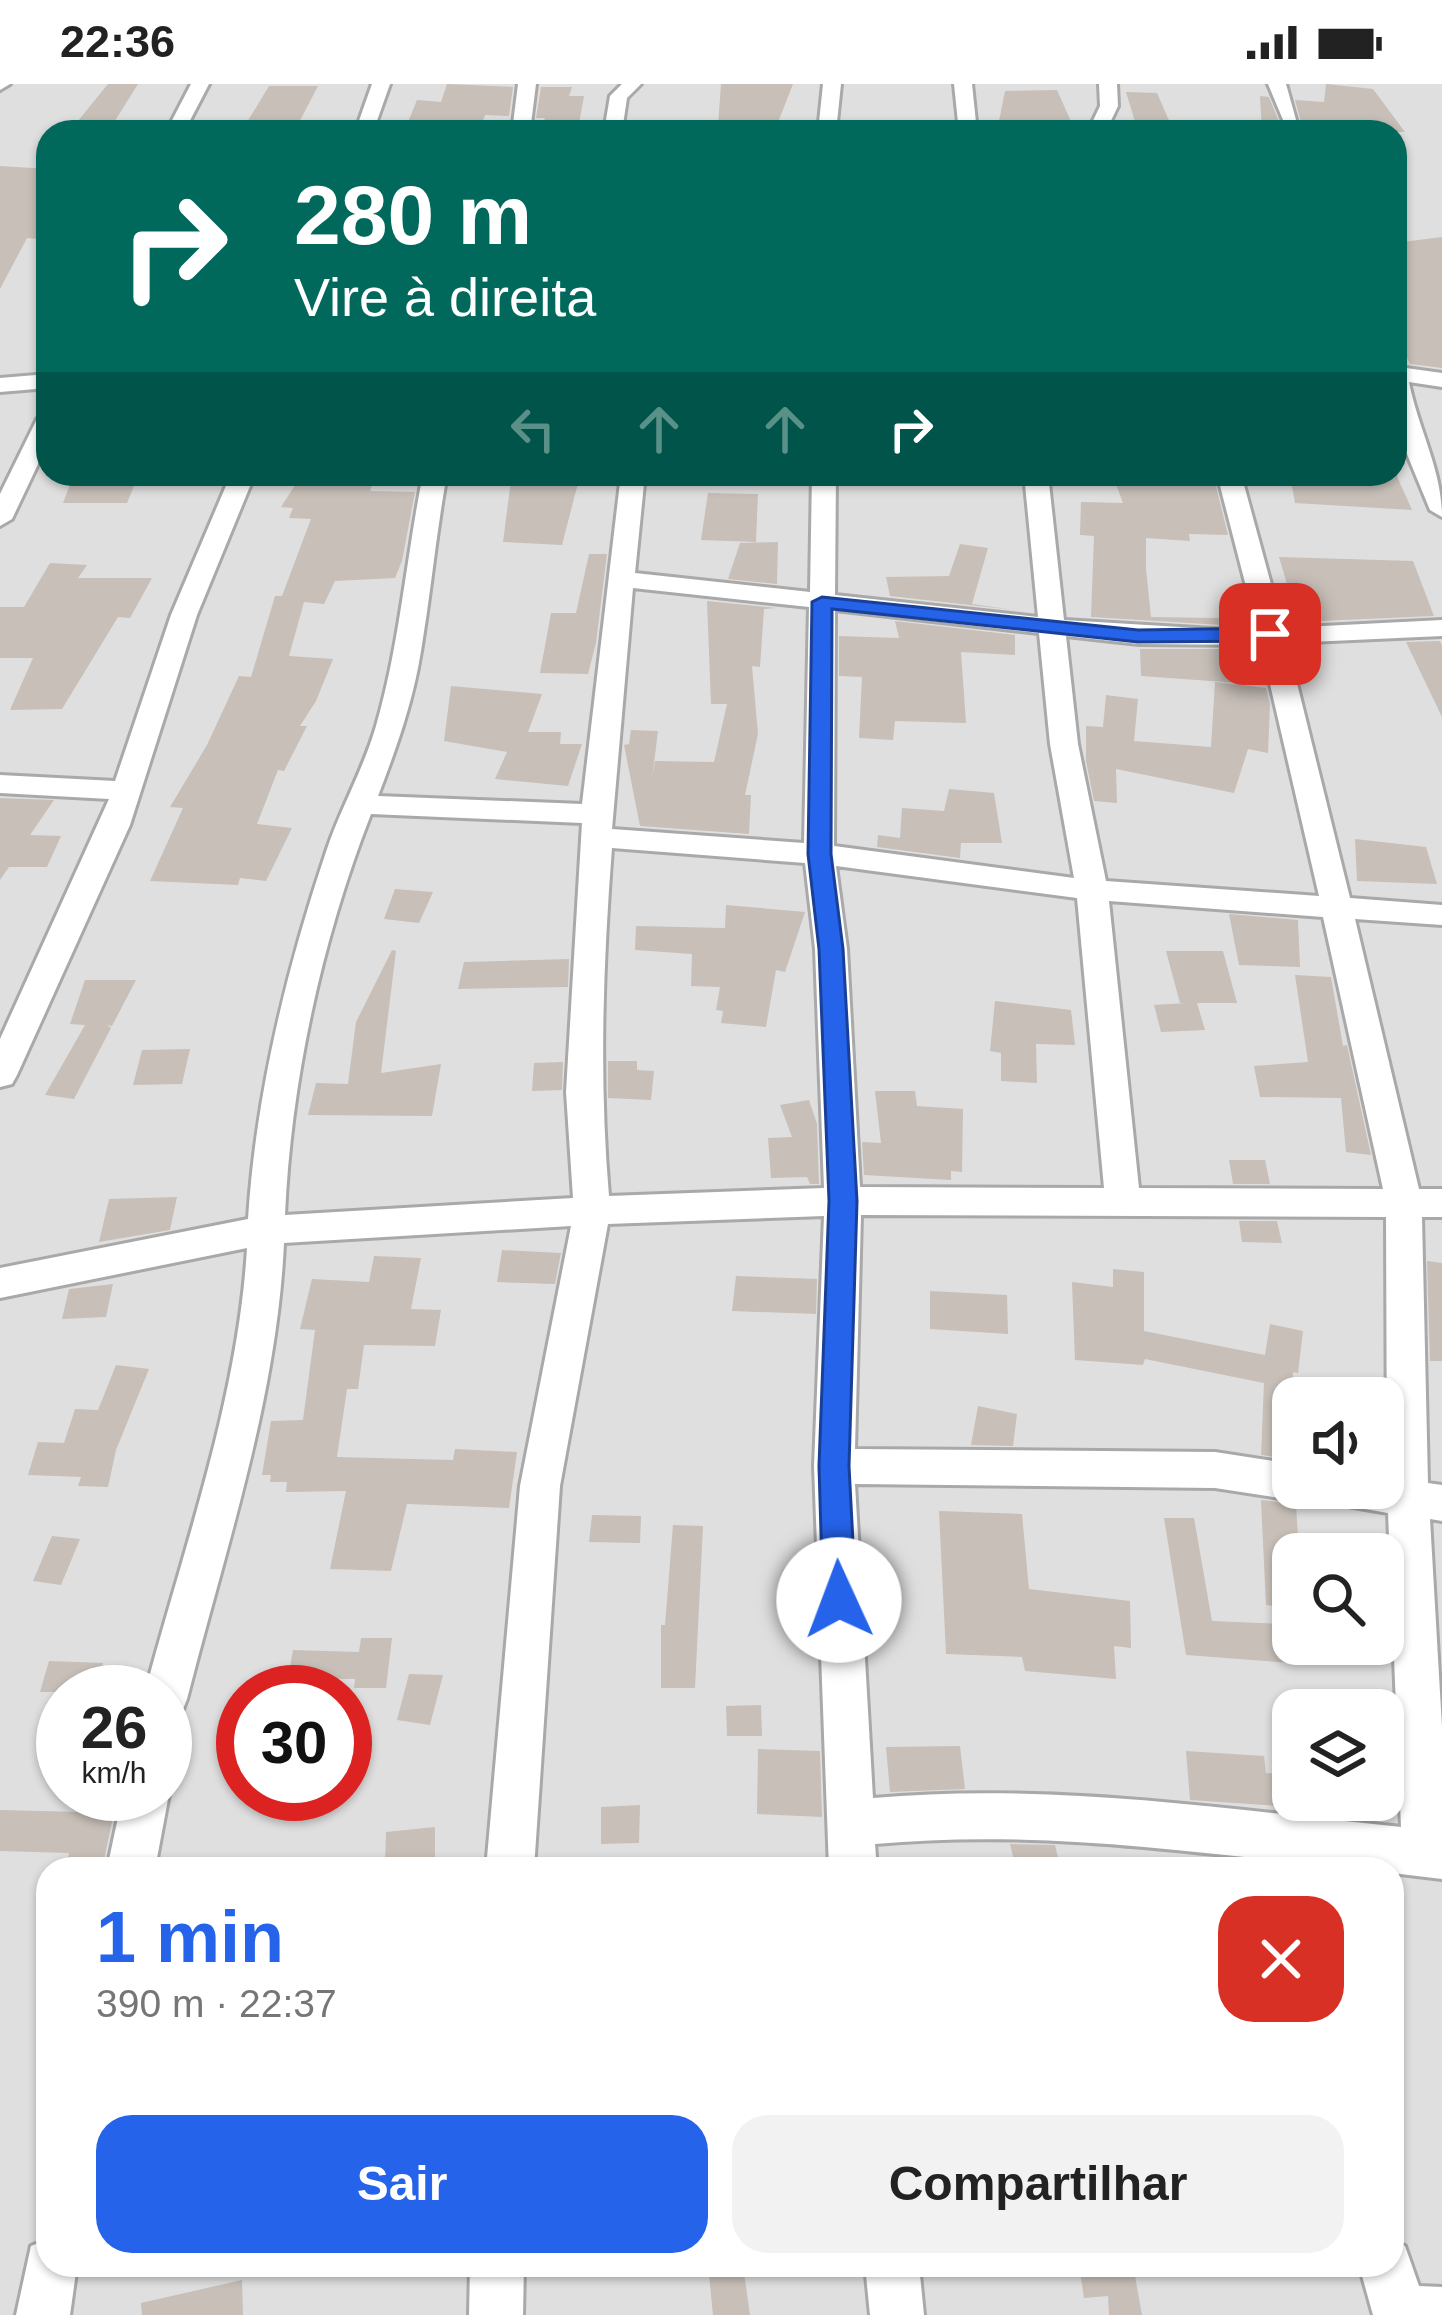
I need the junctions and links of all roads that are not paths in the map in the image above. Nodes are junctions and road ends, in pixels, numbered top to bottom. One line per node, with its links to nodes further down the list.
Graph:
1 (200, 84): 9 (street)
2 (381, 84): 10 (street)
3 (527, 84): 11 (street)
4 (632, 84): 12 (street)
5 (832, 84): 13 (street)
6 (963, 84): 14 (street)
7 (1108, 84): 15 (street)
8 (1277, 84): 16 (street)
9 (182, 120)
10 (368, 120)
11 (522, 120)
12 (615, 120)
13 (828, 120)
14 (967, 120)
15 (1102, 120)
16 (1291, 120)
17 (1407, 373): 18 (street)
18 (1442, 380)
19 (36, 382): 20 (street)
20 (0, 385)
21 (1407, 426): 29 (street)
22 (36, 444): 30 (street)
23 (238, 486): 37 (street)
24 (433, 486): 38 (street)
25 (632, 486): 31 (street)
26 (824, 486): 32 (street)
27 (1037, 486): 33 (street)
28 (1231, 486): 35 (street)
29 (1442, 510)
30 (0, 519)
31 (622, 579): 32 (street); 39 (street)
32 (822, 602): 33 (street); 40 (street)
33 (1055, 627): 35 (street); 41 (street)
34 (1442, 628): 35 (street)
35 (1270, 634): 42 (street)
36 (0, 784): 37 (street)
37 (124, 791): 44 (street)
38 (357, 804): 39 (street); 50 (street)
39 (597, 826): 40 (street); 49 (street)
40 (819, 854): 41 (street); 45 (street)
41 (1093, 890): 42 (street); 47 (street)
42 (1334, 905): 43 (street); 46 (street)
43 (1442, 915)
44 (0, 1075)
45 (843, 1201): 47 (street); 49 (street); 52 (street)
46 (1404, 1201): 47 (street); 48 (street); 54 (street)
47 (1123, 1203)
48 (1442, 1203)
49 (592, 1211): 50 (street); 61 (street)
50 (266, 1229): 51 (street); 55 (street)
51 (0, 1283)
52 (834, 1466): 53 (street); 57 (street)
53 (1272, 1479)
54 (1425, 1501): 59 (street)
55 (174, 1665)
56 (141, 1821): 60 (street)
57 (851, 1846): 58 (street)
58 (1268, 1853): 59 (street)
59 (1434, 1855)
60 (133, 1857)
61 (512, 1857)
62 (48, 2277): 65 (street)
63 (497, 2277): 66 (street)
64 (893, 2277): 67 (street)
65 (43, 2315)
66 (496, 2315)
67 (897, 2315)

